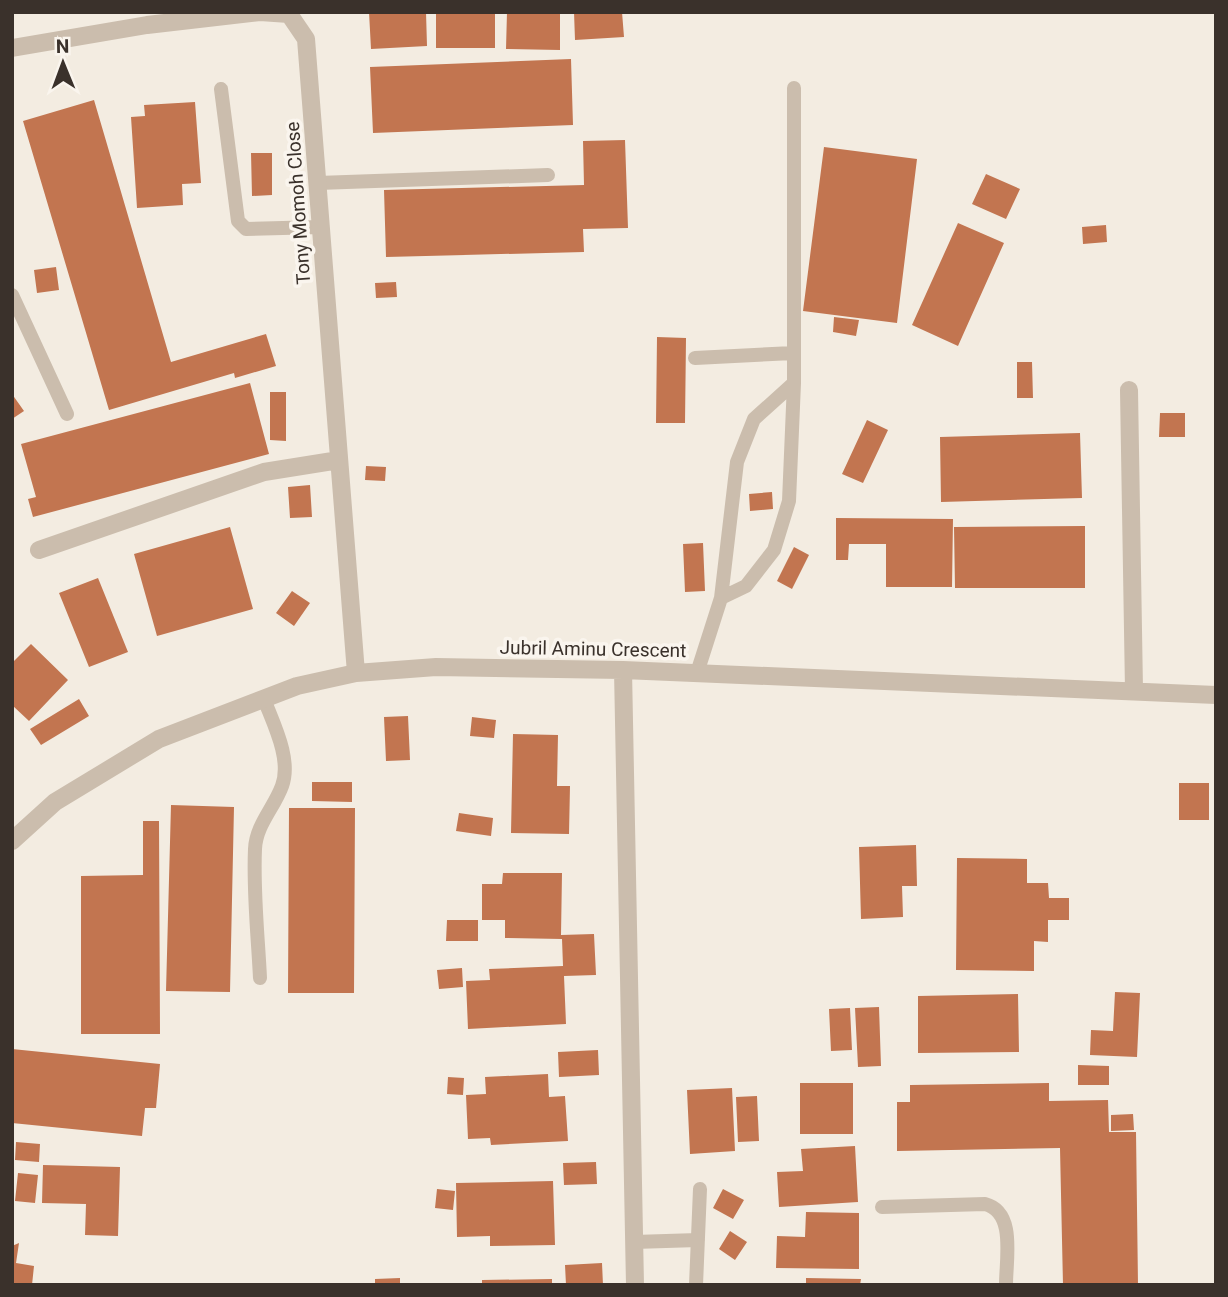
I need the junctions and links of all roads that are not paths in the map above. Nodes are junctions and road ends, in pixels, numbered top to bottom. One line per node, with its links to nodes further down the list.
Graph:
1 (12, 48): 5 (street, Tony Momoh Close)
2 (794, 88): 8 (lane)
3 (221, 89): 6 (lane)
4 (548, 175): 5 (lane)
5 (317, 183): 6 (street, Tony Momoh Close)
6 (321, 227): 13 (street, Tony Momoh Close)
7 (12, 295): 12 (lane)
8 (793, 353): 9 (lane); 10 (lane)
9 (695, 358)
10 (794, 383): 15 (lane); 15 (lane)
11 (1129, 390): 19 (street)
12 (67, 414)
13 (339, 460): 14 (street); 17 (street, Tony Momoh Close)
14 (39, 550)
15 (721, 598): 18 (lane)
16 (622, 670): 17 (street, Jubril Aminu Crescent); 18 (street, Jubril Aminu Crescent); 27 (street)
17 (356, 673): 21 (street, Jubril Aminu Crescent)
18 (697, 673): 19 (street, Jubril Aminu Crescent)
19 (1134, 691): 20 (street, Jubril Aminu Crescent)
20 (1216, 695)
21 (264, 699): 22 (street, Jubril Aminu Crescent); 23 (lane)
22 (12, 841)
23 (260, 978)
24 (700, 1189): 26 (lane)
25 (882, 1207): 30 (lane)
26 (698, 1240): 27 (lane); 29 (lane)
27 (634, 1242): 28 (street)
28 (635, 1285)
29 (696, 1285)
30 (1006, 1285)

